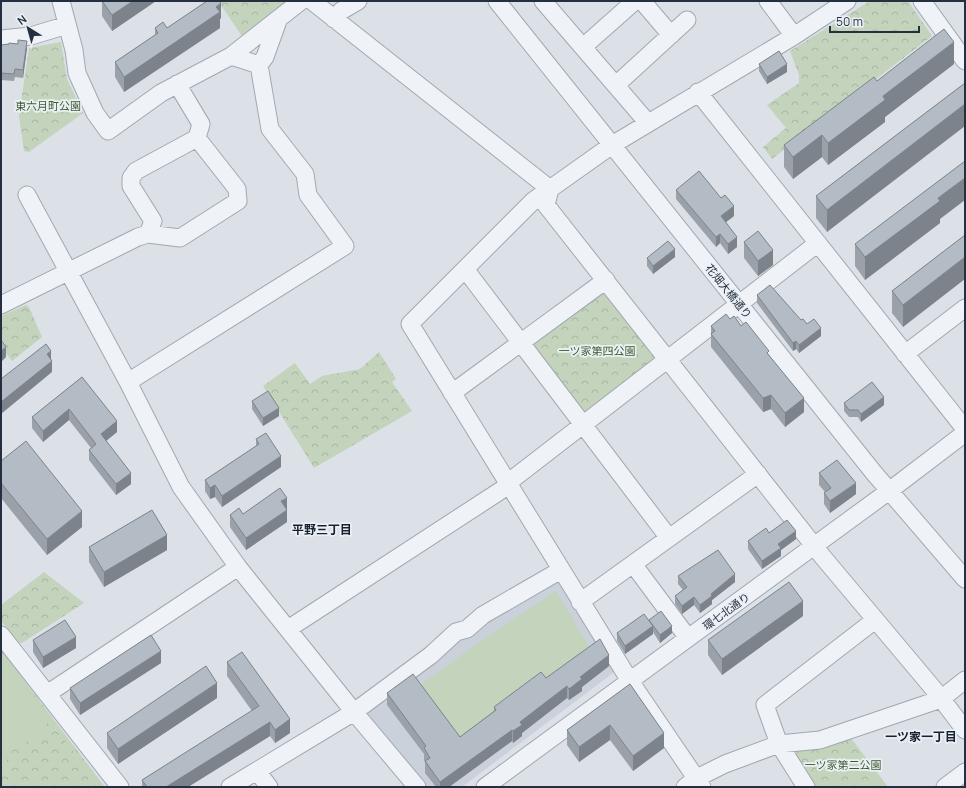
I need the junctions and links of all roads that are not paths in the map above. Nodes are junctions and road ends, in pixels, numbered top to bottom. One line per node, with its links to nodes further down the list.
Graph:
1 (61, 1): 15 (street)
2 (300, 1): 12 (street)
3 (312, 1): 13 (street)
4 (358, 1): 13 (street)
5 (497, 1): 28 (street, 花畑大橋通り)
6 (543, 1): 19 (street)
7 (635, 1): 19 (street)
8 (642, 1): 16 (street)
9 (768, 1): 17 (street)
10 (922, 1): 21 (street)
11 (844, 2): 17 (street)
12 (279, 18): 20 (street); 22 (street)
13 (334, 19): 29 (street)
14 (687, 20): 16 (street)
15 (67, 25): 18 (street); 23 (street)
16 (671, 35): 24 (street)
17 (794, 36): 25 (street)
18 (1, 39)
19 (582, 47): 24 (street)
20 (231, 56): 22 (street); 23 (street)
21 (964, 57)
22 (259, 65): 42 (street)
23 (176, 84): 27 (street)
24 (616, 85): 26 (street)
25 (698, 92): 26 (street); 32 (street)
26 (648, 123): 28 (street)
27 (197, 138): 31 (street); 31 (street)
28 (612, 145): 29 (street); 36 (street, 花畑大橋通り)
29 (550, 189): 33 (street); 35 (street)
30 (27, 195): 34 (street)
31 (148, 234): 34 (street)
32 (818, 243): 36 (street); 40 (street)
33 (465, 269): 39 (street); 43 (street)
34 (68, 270): 37 (street); 42 (street)
35 (606, 280): 39 (street); 41 (street)
36 (739, 303): 41 (street); 49 (street, 花畑大橋通り)
37 (1, 305)
38 (965, 308): 40 (street)
39 (522, 343): 43 (street); 44 (street)
40 (905, 354): 45 (street)
41 (668, 360): 44 (street); 47 (street)
42 (128, 382): 53 (street)
43 (452, 393): 48 (street)
44 (583, 424): 48 (street); 50 (street)
45 (965, 429)
46 (965, 433): 49 (street, 環七北通り)
47 (758, 474): 50 (street); 51 (street)
48 (509, 484): 54 (street); 58 (street)
49 (889, 491): 51 (street, 環七北通り); 55 (street, 花畑大橋通り)
50 (669, 538): 52 (street)
51 (814, 546): 57 (street); 60 (street, 環七北通り)
52 (633, 564): 56 (street); 60 (street)
53 (238, 567): 58 (street); 63 (street)
54 (561, 570): 56 (street); 65 (street)
55 (965, 578)
56 (580, 602): 62 (street)
57 (875, 620): 64 (street); 67 (street)
58 (288, 629): 65 (street)
59 (1, 635): 63 (street)
60 (688, 638): 62 (street, 環七北通り)
61 (965, 680): 64 (street)
62 (630, 681): 70 (street); 75 (street, 環七北通り)
63 (47, 694): 71 (street)
64 (941, 699): 66 (street); 67 (street)
65 (354, 712): 68 (street); 74 (street)
66 (965, 730)
67 (779, 744): 70 (street); 76 (street)
68 (257, 771): 72 (street); 73 (street)
69 (965, 772): 77 (street)
70 (695, 784)
71 (120, 787)
72 (230, 787)
73 (269, 787)
74 (417, 787)
75 (485, 787)
76 (806, 787)
77 (945, 787)

